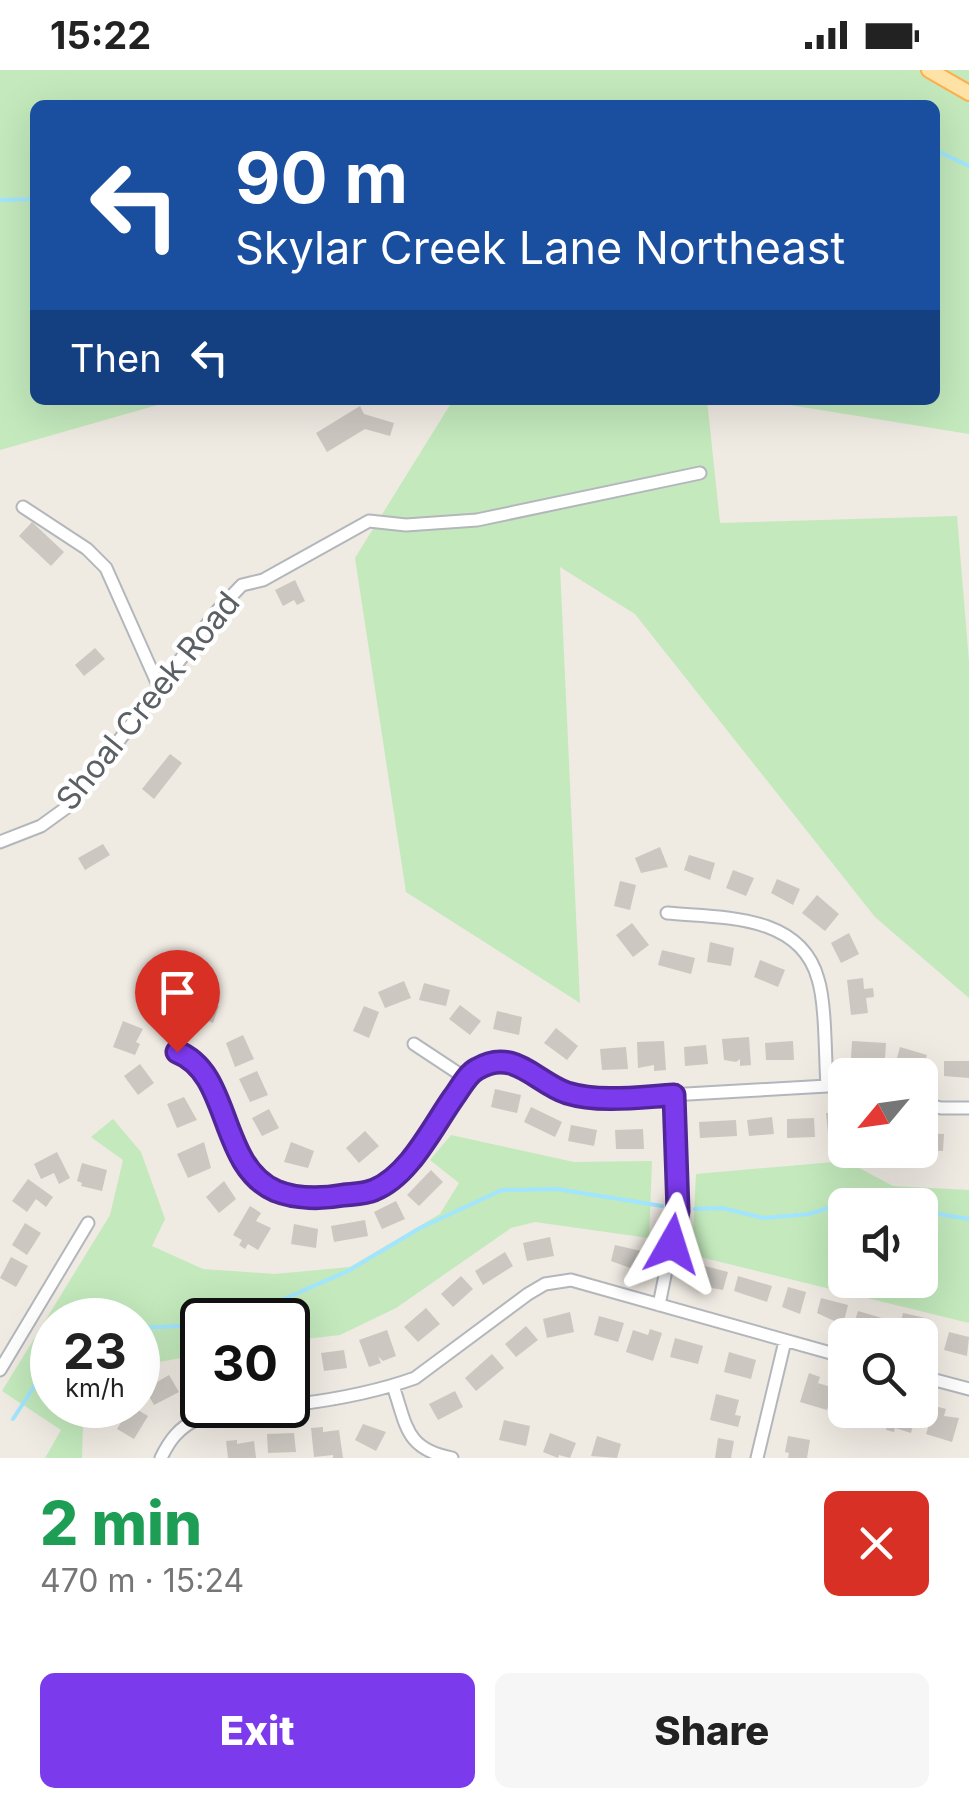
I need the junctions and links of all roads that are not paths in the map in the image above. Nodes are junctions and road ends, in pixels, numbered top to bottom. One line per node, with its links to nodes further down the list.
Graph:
1 (929, 70): 2 (main road)
2 (969, 93)
3 (700, 473): 5 (street, Shoal Creek Road)
4 (23, 507): 5 (street)
5 (159, 687): 6 (street, Shoal Creek Road)
6 (0, 842)
7 (667, 913): 11 (street)
8 (414, 1044): 10 (street)
9 (177, 1052): 10 (street)
10 (467, 1079): 12 (street)
11 (827, 1086): 12 (street)
12 (674, 1095): 16 (street)
13 (938, 1107): 14 (street)
14 (969, 1108)
15 (88, 1223): 19 (street)
16 (659, 1305): 17 (street); 21 (street)
17 (786, 1340): 18 (street); 25 (street)
18 (828, 1352)
19 (0, 1370)
20 (938, 1381): 22 (street)
21 (393, 1386): 23 (street); 24 (street)
22 (969, 1389)
23 (161, 1458)
24 (452, 1458)
25 (757, 1458)

